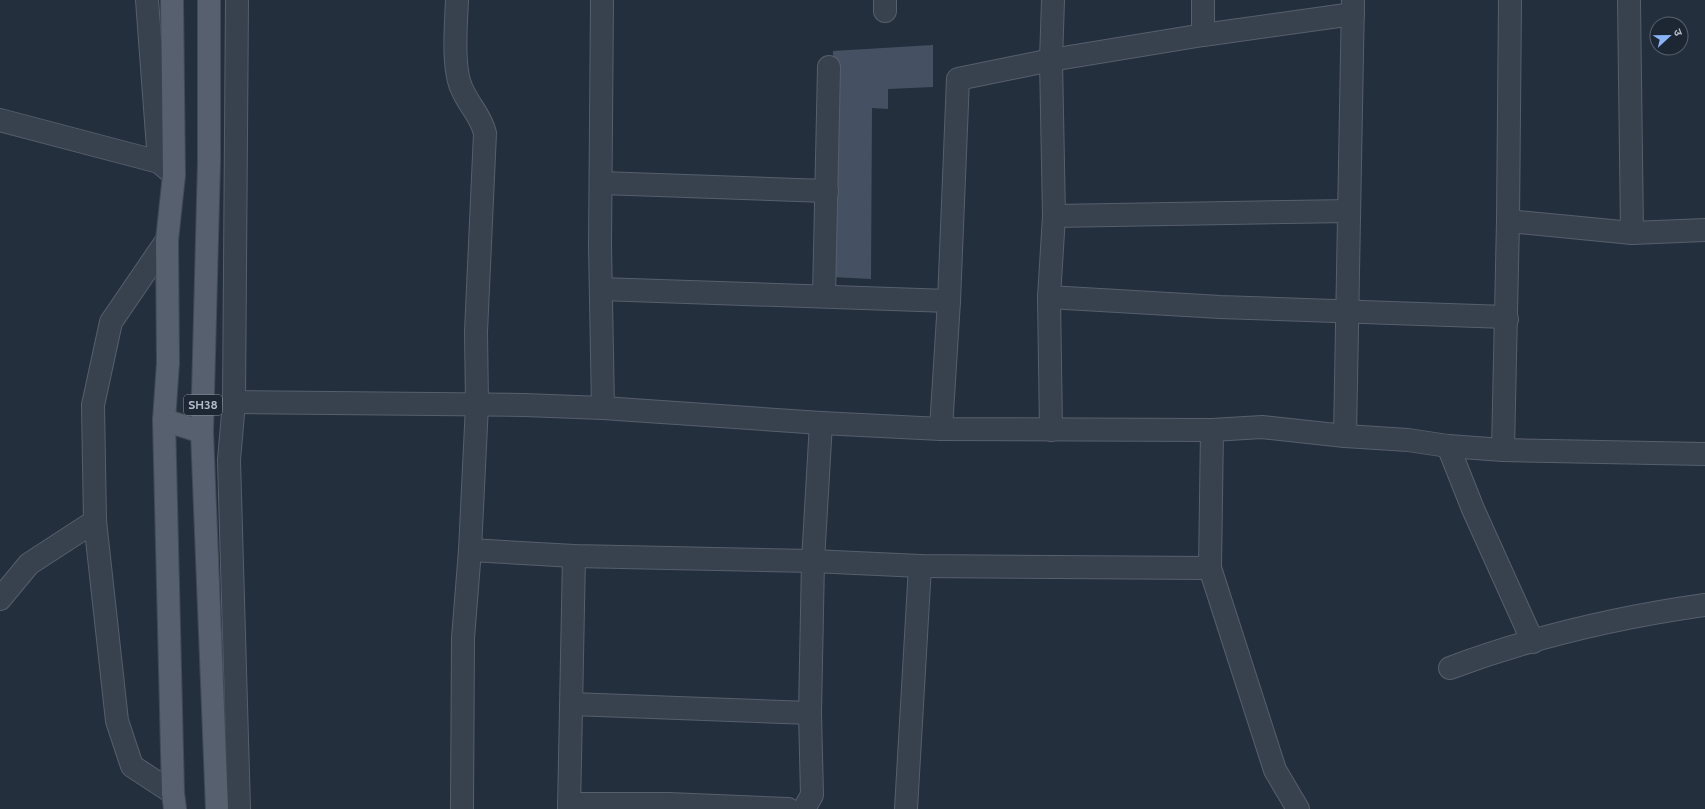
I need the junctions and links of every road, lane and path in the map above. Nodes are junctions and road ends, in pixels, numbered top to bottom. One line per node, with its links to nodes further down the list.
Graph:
1 (147, 0): 16 (street)
2 (172, 0): 16 (main road, SH38)
3 (209, 0): 39 (main road, SH38)
4 (237, 0): 31 (street)
5 (457, 0): 32 (street)
6 (602, 0): 17 (street)
7 (1053, 0): 13 (street)
8 (1203, 0): 12 (street)
9 (1510, 0): 21 (street)
10 (1629, 0): 23 (street)
11 (1353, 7): 12 (street); 19 (street)
12 (1203, 35): 13 (street)
13 (1051, 60): 20 (street); 28 (street)
14 (828, 67): 18 (street)
15 (0, 120): 16 (street)
16 (166, 168): 24 (main road, SH38)
17 (601, 183): 18 (street); 25 (street)
18 (827, 191): 26 (street)
19 (1348, 211): 20 (street); 29 (street)
20 (1054, 216): 27 (street)
21 (1508, 221): 23 (street); 30 (street)
22 (1705, 230): 23 (street)
23 (1632, 233)
24 (167, 240): 34 (main road, SH38); 44 (street)
25 (601, 289): 26 (street); 33 (street)
26 (824, 296): 28 (street)
27 (1049, 297): 29 (street); 37 (street)
28 (949, 300): 36 (street)
29 (1348, 311): 30 (street); 40 (street)
30 (1507, 318): 42 (street)
31 (234, 402): 32 (street); 60 (street)
32 (478, 405): 33 (street); 45 (street)
33 (603, 408): 35 (street)
34 (164, 420): 39 (main road, SH38 / SH38); 56 (main road, SH38)
35 (821, 423): 36 (street); 47 (street)
36 (941, 429): 37 (street)
37 (1051, 430): 38 (street)
38 (1212, 430): 40 (street); 49 (street)
39 (202, 432): 59 (main road, SH38)
40 (1345, 436): 41 (street)
41 (1448, 446): 42 (street); 52 (street)
42 (1503, 450): 43 (street)
43 (1705, 454)
44 (95, 521): 50 (street); 56 (street)
45 (470, 550): 46 (street); 61 (street)
46 (574, 556): 47 (street); 54 (street)
47 (813, 561): 48 (street); 55 (street)
48 (920, 566): 49 (street); 64 (street)
49 (1210, 568): 65 (street)
50 (0, 599)
51 (1705, 605): 52 (street)
52 (1533, 642): 53 (street)
53 (1450, 668)
54 (572, 704): 55 (street); 57 (street)
55 (810, 713): 63 (street)
56 (174, 801)
57 (569, 806): 58 (street)
58 (670, 807): 62 (street)
59 (217, 809)
60 (239, 809)
61 (462, 809)
62 (788, 809)
63 (804, 809)
64 (906, 809)
65 (1298, 809)

